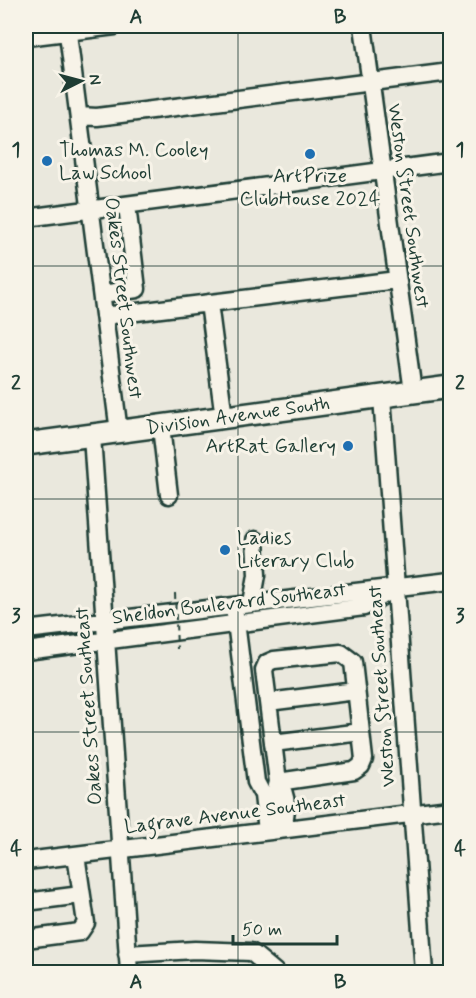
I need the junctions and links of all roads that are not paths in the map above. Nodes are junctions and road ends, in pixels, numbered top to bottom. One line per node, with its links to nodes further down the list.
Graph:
1 (115, 26): 3 (street)
2 (363, 26): 6 (street, Weston Street Southwest)
3 (68, 29): 4 (street); 7 (street, Oakes Street Southwest)
4 (26, 37)
5 (450, 72): 6 (street)
6 (370, 83): 7 (street); 9 (street, Weston Street Southwest)
7 (79, 116): 11 (street, Oakes Street Southwest)
8 (450, 162): 9 (street)
9 (382, 172): 10 (street); 13 (street, Weston Street Southwest)
10 (127, 205): 11 (street); 14 (street)
11 (91, 209): 12 (street); 14 (street, Oakes Street Southwest)
12 (26, 218)
13 (397, 280): 15 (street); 18 (street, Weston Street Southwest)
14 (102, 294): 16 (street, Oakes Street Southwest)
15 (208, 303): 16 (street); 20 (street)
16 (104, 316): 22 (street, Oakes Street Southwest)
17 (450, 387): 18 (main road, Division Avenue South)
18 (413, 392): 19 (main road, Division Avenue South)
19 (382, 397): 20 (main road, Division Avenue South); 28 (street, Weston Street Southeast)
20 (224, 418): 21 (main road, Division Avenue South)
21 (161, 427): 22 (main road, Division Avenue South); 25 (street)
22 (119, 432): 23 (main road, Division Avenue South)
23 (92, 436): 24 (main road, Division Avenue South); 31 (street, Oakes Street Southeast)
24 (26, 444)
25 (169, 495)
26 (255, 540): 29 (street)
27 (450, 581): 28 (street, Sheldon Boulevard Southeast)
28 (396, 587): 29 (street, Sheldon Boulevard Southeast); 32 (street, Sheldon Boulevard Southeast); 42 (street, Weston Street Southeast)
29 (252, 603): 30 (street, Sheldon Boulevard Southeast)
30 (234, 605): 31 (street, Sheldon Boulevard Southeast); 32 (street)
31 (105, 620): 33 (street, Sheldon Boulevard Southeast); 34 (street, Oakes Street Southeast)
32 (237, 624): 34 (street, Sheldon Boulevard Southeast); 43 (street)
33 (26, 630)
34 (106, 640): 35 (street, Sheldon Boulevard Southeast); 44 (street, Oakes Street Southeast)
35 (26, 651)
36 (356, 691): 37 (street); 37 (street); 38 (street)
37 (268, 702): 39 (street)
38 (361, 732): 39 (street); 40 (street)
39 (273, 743): 40 (street)
40 (278, 782): 43 (street)
41 (450, 809): 42 (street, Lagrave Avenue Southeast)
42 (412, 813): 43 (street, Lagrave Avenue Southeast); 53 (street, Weston Street Southeast)
43 (275, 830): 44 (street, Lagrave Avenue Southeast)
44 (119, 850): 45 (street, Lagrave Avenue Southeast); 50 (street, Oakes Street Southeast)
45 (76, 855): 46 (street, Lagrave Avenue Southeast); 47 (street)
46 (26, 861)
47 (81, 895): 48 (street); 49 (street)
48 (26, 902)
49 (26, 939)
50 (127, 954): 51 (street, Oakes Street Southeast); 52 (street)
51 (129, 972)
52 (275, 972)
53 (423, 972)

